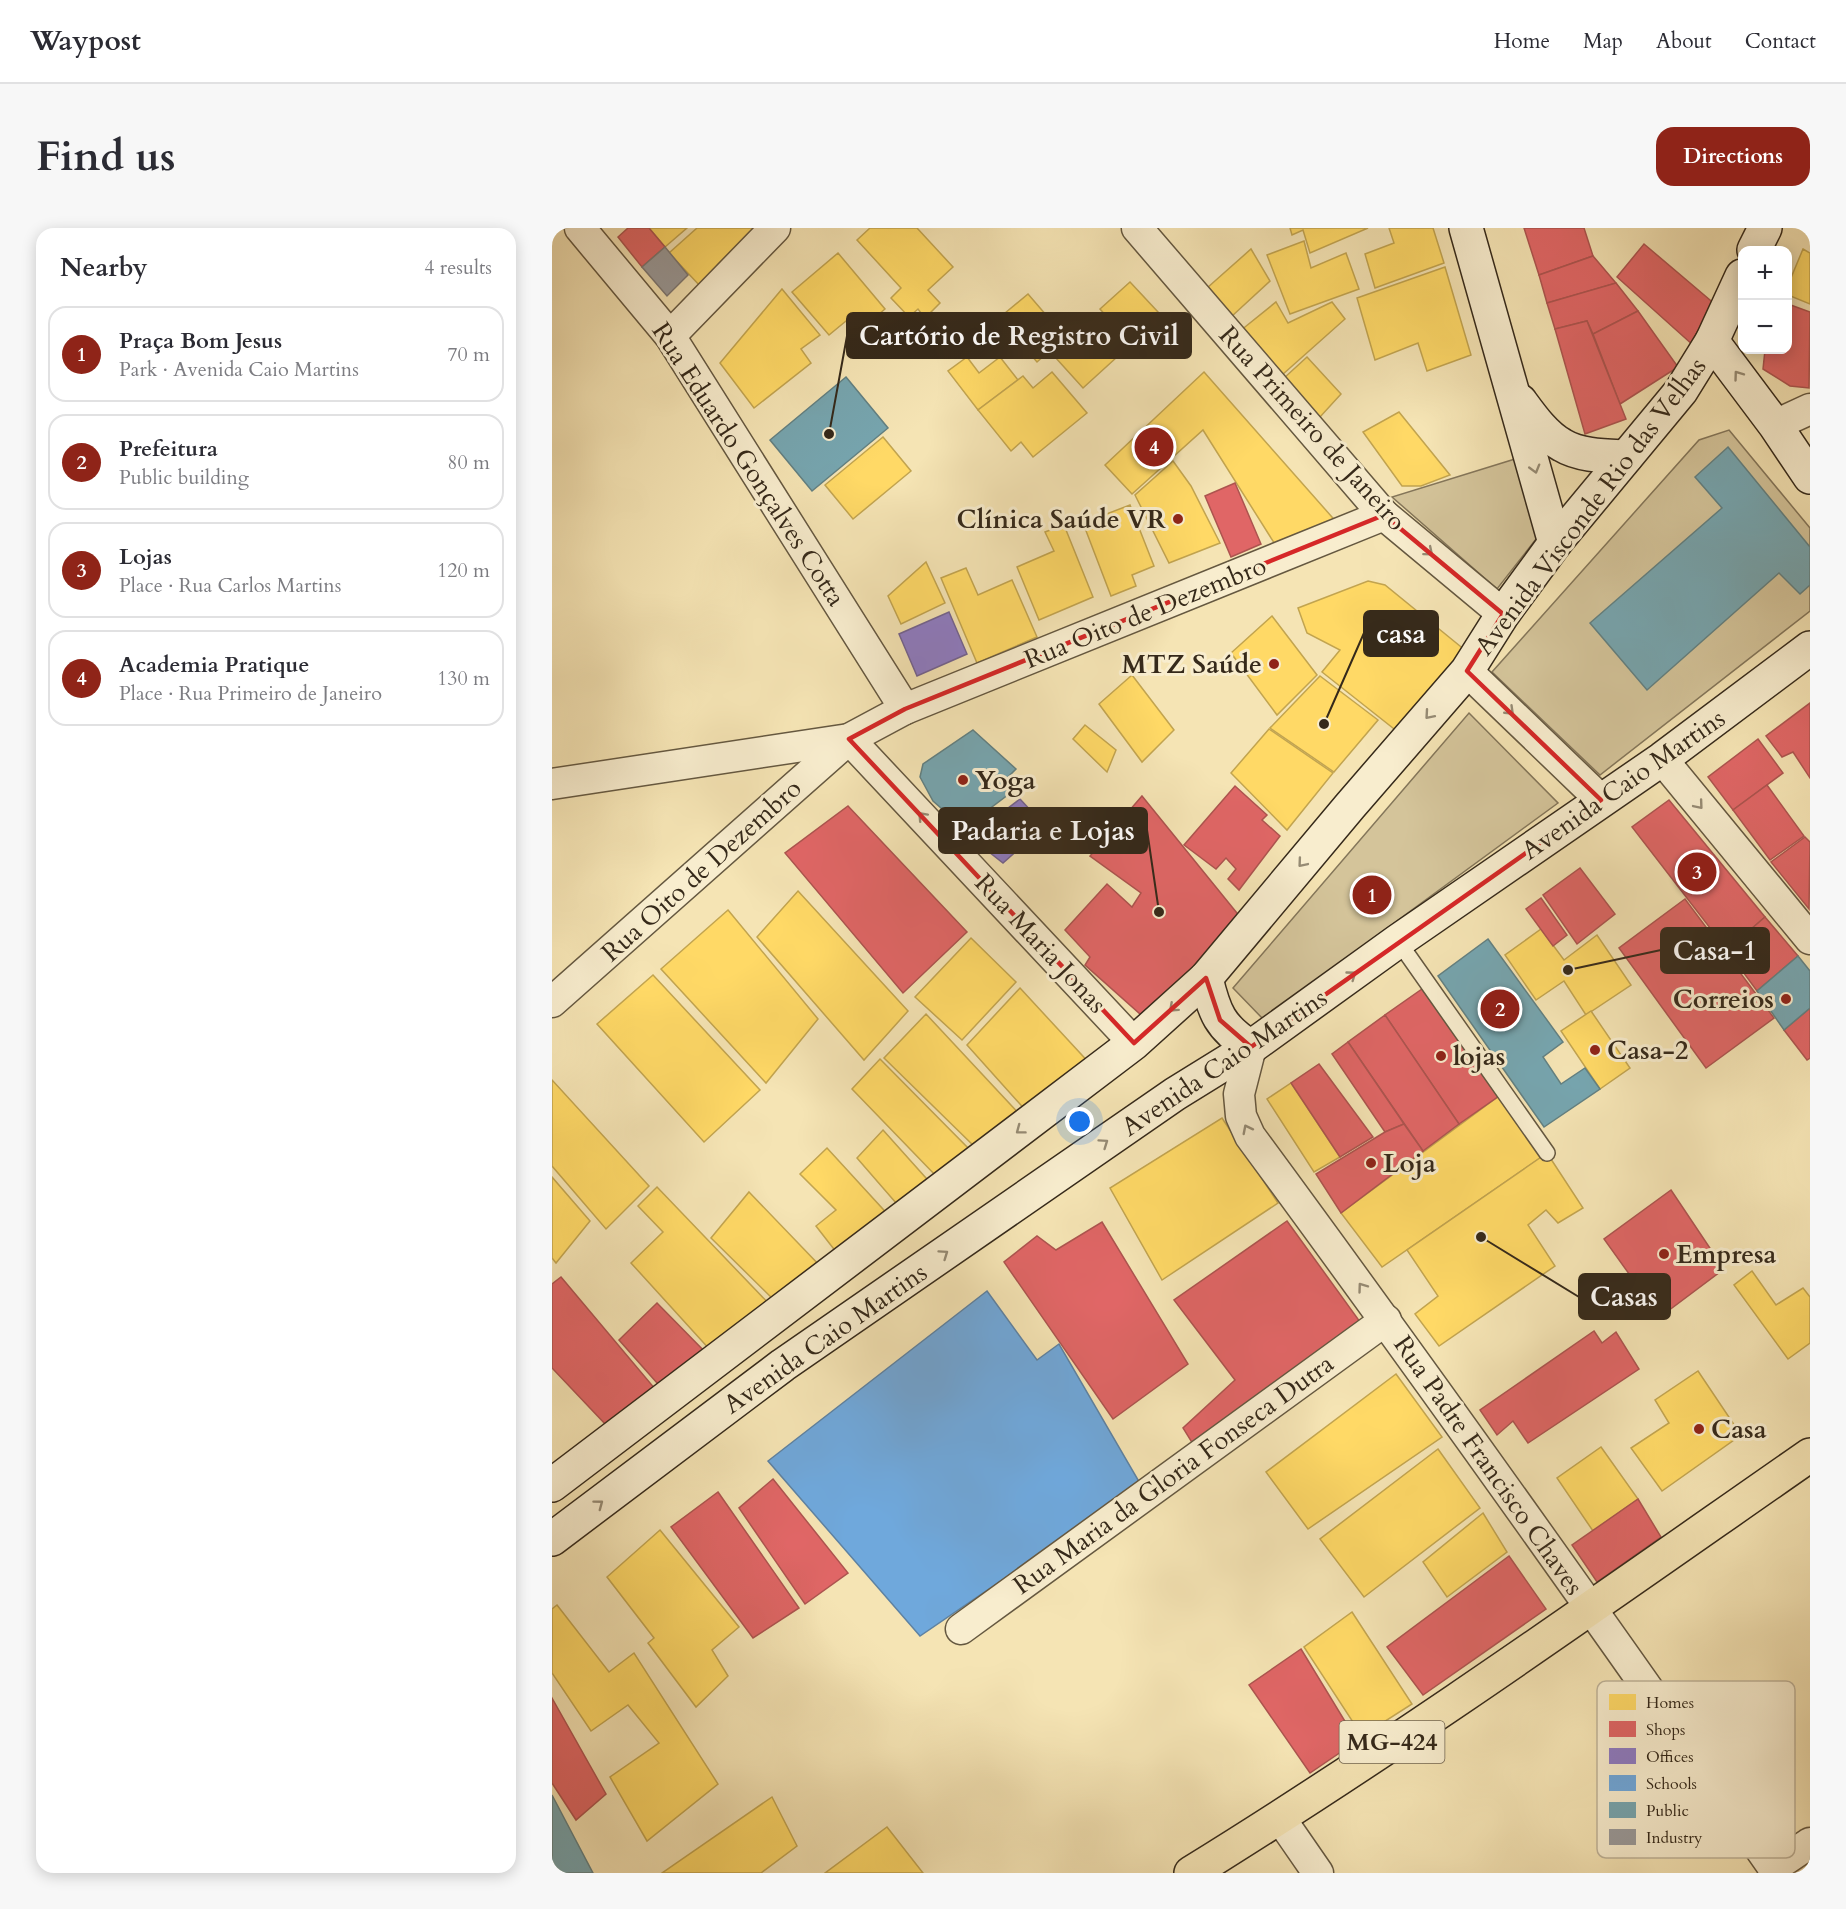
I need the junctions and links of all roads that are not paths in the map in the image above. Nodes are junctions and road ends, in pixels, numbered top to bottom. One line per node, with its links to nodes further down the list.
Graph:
1 (580, 228): 6 (street, Rua Eduardo Gonçalves Cotta)
2 (775, 228): 6 (street)
3 (1137, 228): 13 (street, Rua Primeiro de Janeiro)
4 (1466, 228): 8 (main road)
5 (1738, 286): 7 (main road, Avenida Visconde Rio das Velhas)
6 (670, 336): 18 (street, Rua Eduardo Gonçalves Cotta)
7 (1712, 341): 10 (main road, one-way to 7); 11 (main road, Avenida Visconde Rio das Velhas)
8 (1513, 392): 11 (main road); 14 (main road, one-way to 14)
9 (1810, 409): 10 (street)
10 (1775, 425): 12 (main road)
11 (1626, 457): 14 (main road, Avenida Visconde Rio das Velhas)
12 (1810, 477)
13 (1384, 515): 15 (street, Rua Primeiro de Janeiro, one-way to 15); 18 (street, Rua Oito de Dezembro)
14 (1555, 543): 15 (main road, Avenida Visconde Rio das Velhas)
15 (1503, 614): 17 (main road, Avenida Visconde Rio das Velhas)
16 (1810, 648): 20 (main road, Avenida Caio Martins)
17 (1467, 671): 22 (street, one-way to 22); 25 (main road, Avenida Caio Martins, one-way to 25)
18 (905, 709): 19 (street, Rua Oito de Dezembro)
19 (849, 739): 21 (street); 26 (street, Rua Oito de Dezembro); 27 (street, Rua Maria Jonas, one-way to 19)
20 (1662, 759): 22 (main road, Avenida Caio Martins); 23 (street, one-way to 23)
21 (552, 784)
22 (1601, 800): 24 (main road, Avenida Caio Martins)
23 (1810, 939)
24 (1398, 941): 28 (main road, Avenida Caio Martins, one-way to 24); 29 (lane)
25 (1206, 978): 27 (main road, Avenida Caio Martins, one-way to 27); 28 (main road)
26 (552, 1002)
27 (1134, 1043): 32 (main road, Avenida Caio Martins, one-way to 32)
28 (1251, 1047): 30 (street, Rua Padre Francisco Chaves, one-way to 28); 33 (main road, Avenida Caio Martins, one-way to 28)
29 (1547, 1153)
30 (1386, 1320): 34 (street, Rua Padre Francisco Chaves); 35 (street, Rua Maria da Gloria Fonseca Dutra)
31 (1810, 1455): 34 (highway, MG-424)
32 (552, 1485)
33 (552, 1539)
34 (1591, 1608): 36 (street, Rua Padre Francisco Chaves); 37 (highway, MG-424)
35 (961, 1629)
36 (1642, 1681)
37 (1280, 1818): 43 (highway, MG-424); 44 (street)
38 (1810, 1843): 39 (street)
39 (1795, 1855)
40 (1766, 1858): 42 (street, Rua Padre Francisco Chaves)
41 (1791, 1858): 42 (street)
42 (1775, 1871)
43 (1191, 1873)
44 (1318, 1873)

